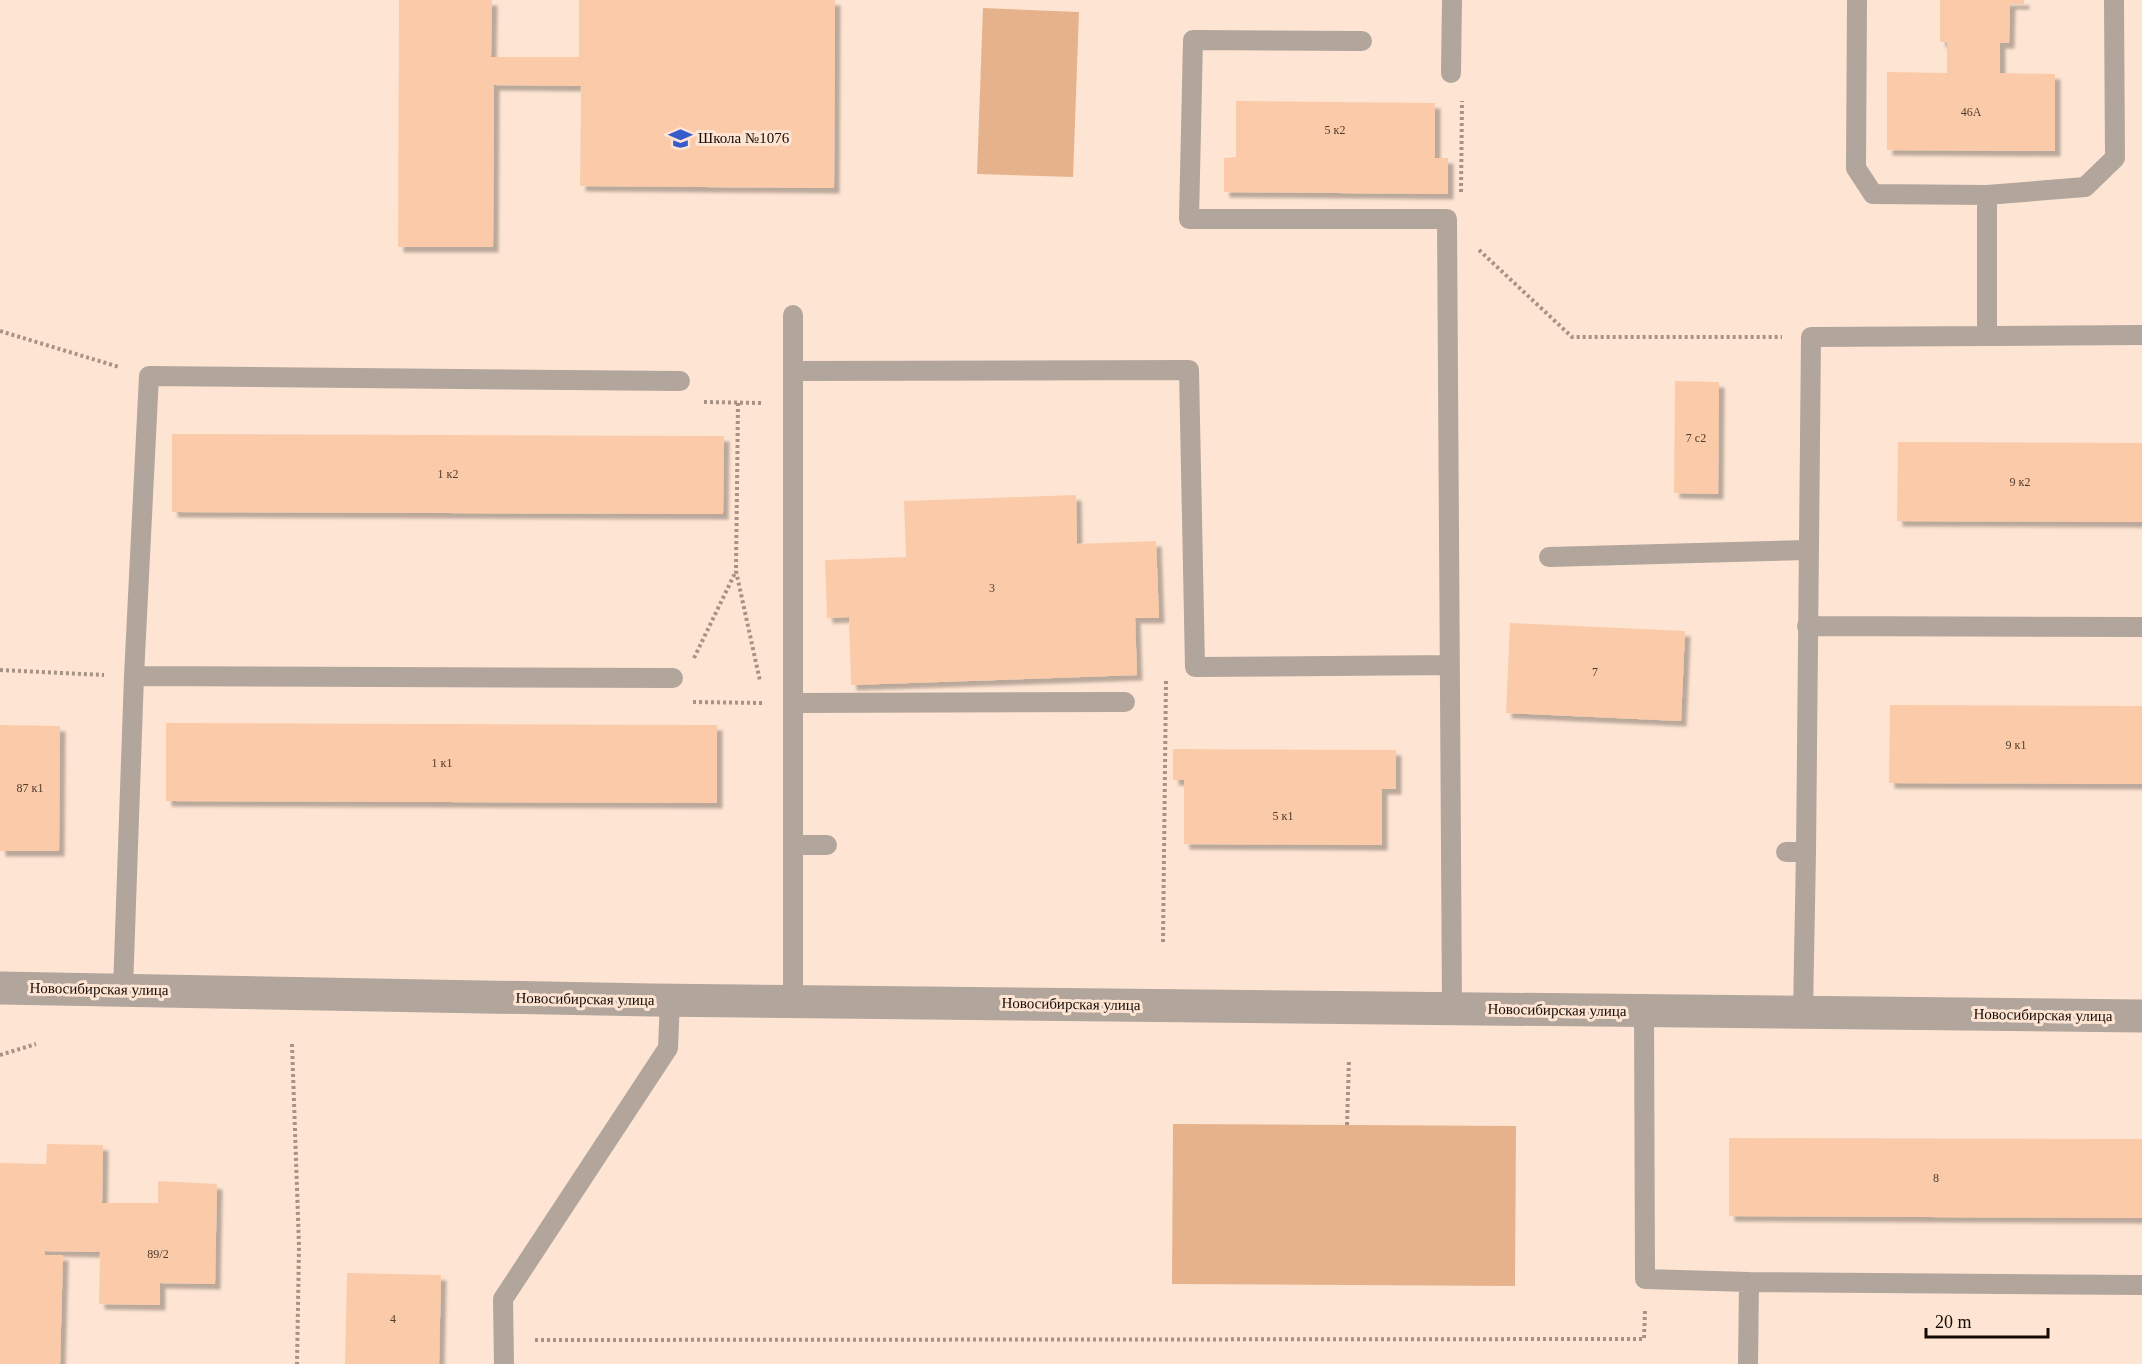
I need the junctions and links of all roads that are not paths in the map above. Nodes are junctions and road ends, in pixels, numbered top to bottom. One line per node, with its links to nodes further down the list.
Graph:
1 (1452, 0): 5 (lane)
2 (1857, 0): 6 (lane)
3 (2114, 0): 6 (lane)
4 (1362, 41): 16 (lane)
5 (1451, 73)
6 (1987, 195): 9 (lane)
7 (793, 315): 10 (lane)
8 (2142, 335): 9 (lane)
9 (1987, 336): 12 (lane)
10 (793, 371): 16 (lane); 20 (lane)
11 (680, 381): 17 (lane)
12 (1808, 550): 13 (lane); 14 (lane)
13 (1549, 557)
14 (1807, 626): 15 (lane); 29 (lane)
15 (2142, 627)
16 (1450, 665): 27 (lane)
17 (134, 676): 18 (lane); 24 (lane)
18 (673, 678)
19 (1125, 702): 20 (lane)
20 (793, 703): 21 (lane)
21 (794, 845): 22 (lane); 26 (lane)
22 (827, 845)
23 (0, 988): 24 (street, Новосибирская улица)
24 (123, 990): 25 (street, Новосибирская улица)
25 (670, 1000): 26 (street, Новосибирская улица); 33 (lane)
26 (793, 1001): 27 (street, Новосибирская улица)
27 (1452, 1008): 28 (street, Новосибирская улица)
28 (1644, 1011): 29 (street, Новосибирская улица); 31 (lane)
29 (1803, 1012): 30 (street, Новосибирская улица)
30 (2142, 1016)
31 (1749, 1282): 32 (lane); 34 (lane)
32 (2142, 1285)
33 (504, 1364)
34 (1748, 1364)

